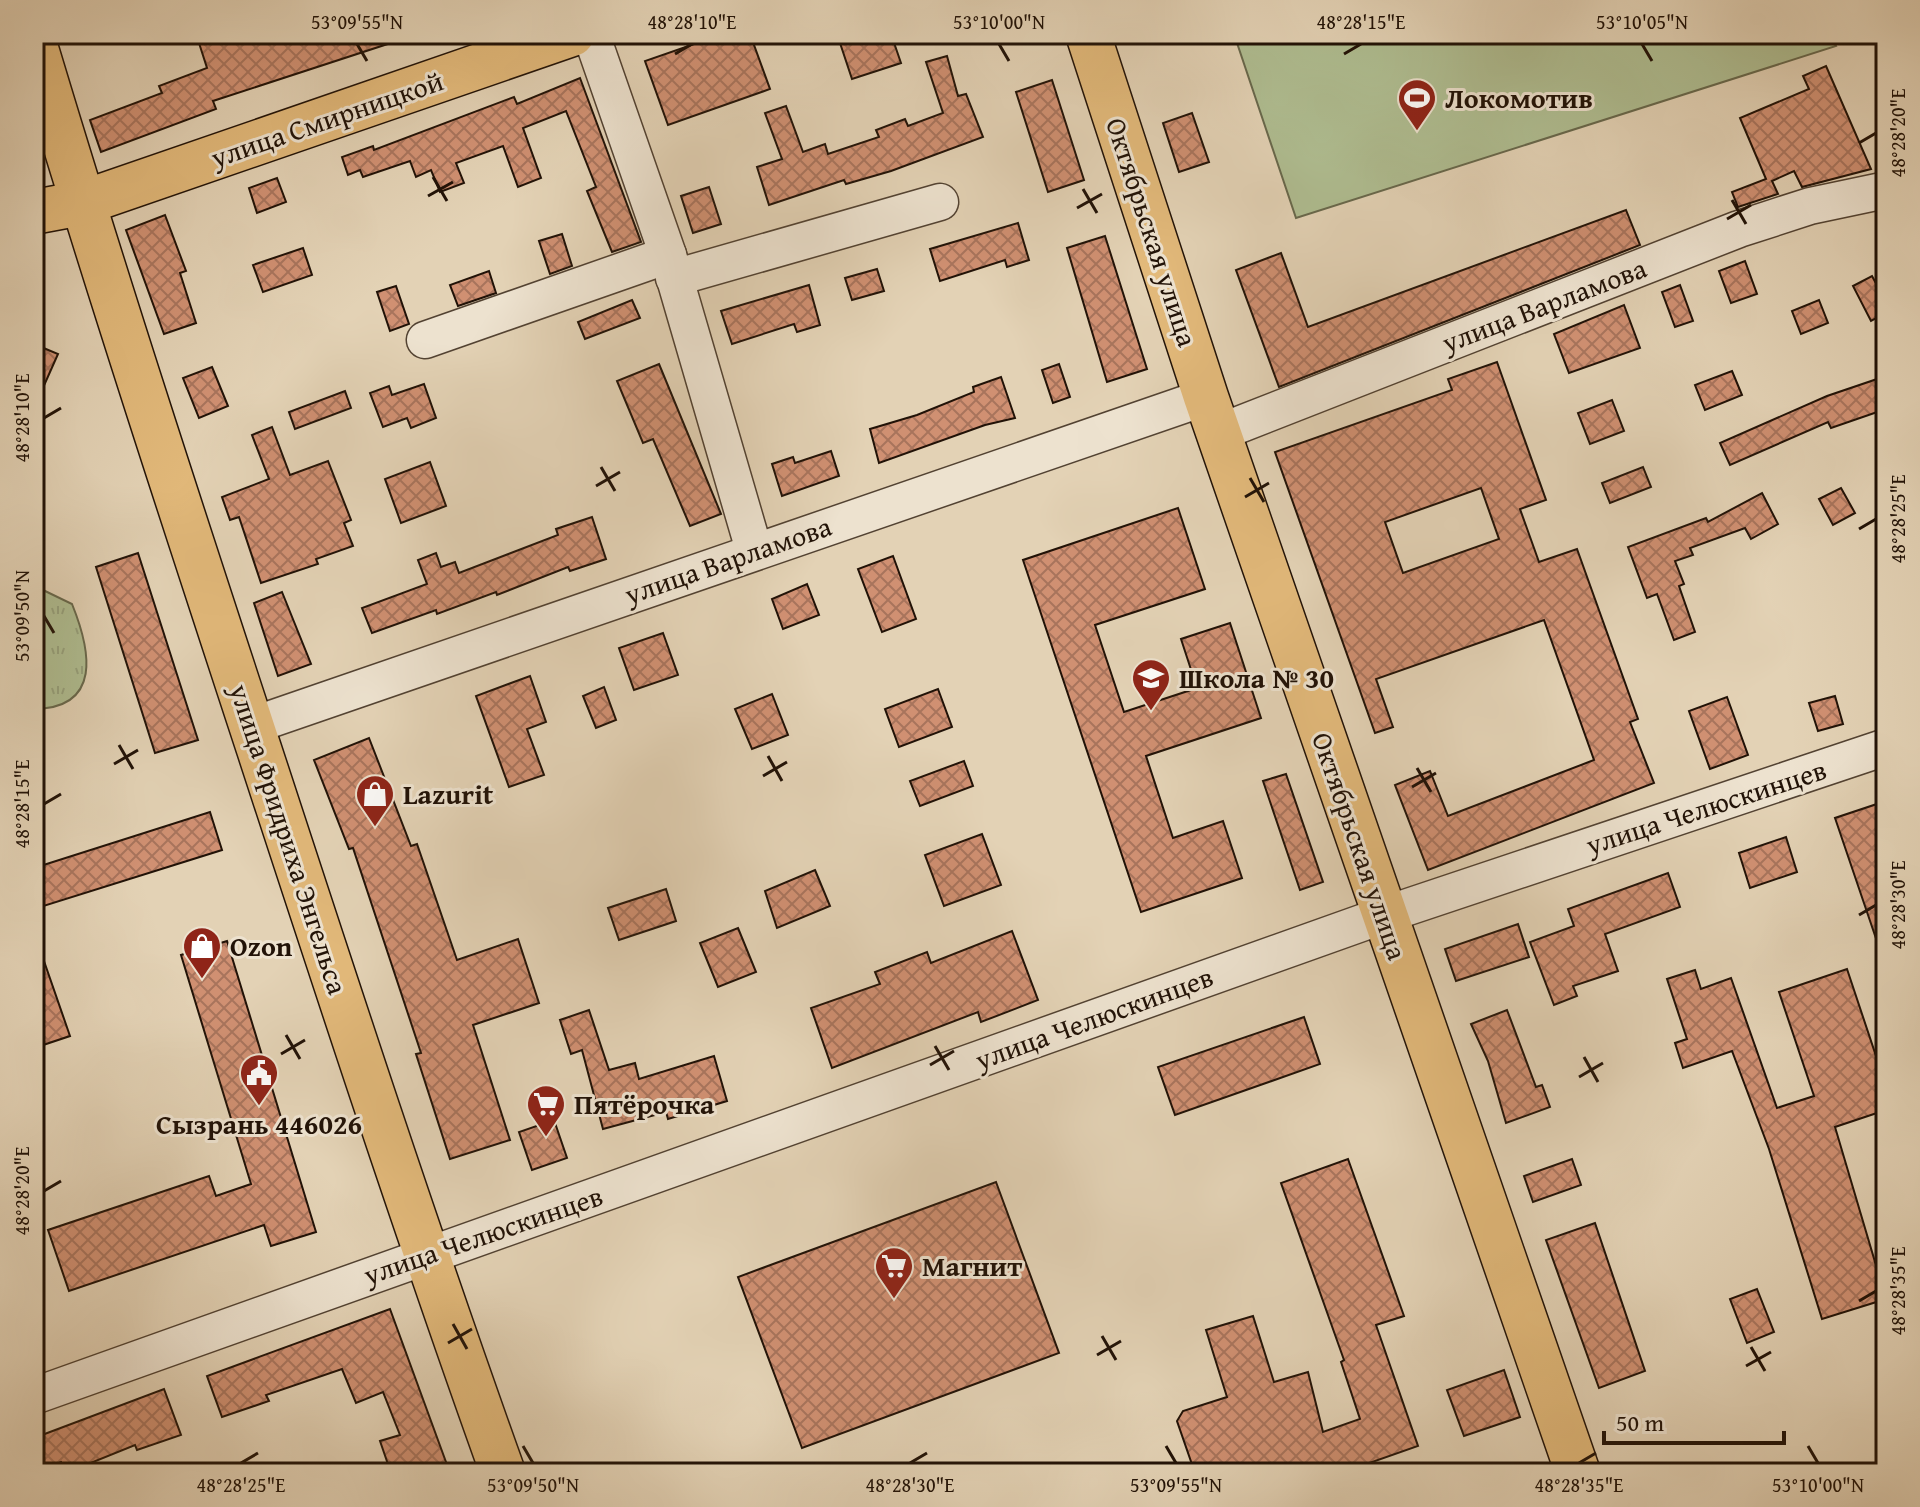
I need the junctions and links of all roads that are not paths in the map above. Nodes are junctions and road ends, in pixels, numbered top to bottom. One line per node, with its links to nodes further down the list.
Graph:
1 (572, 34): 7 (main road, улица Смирницкой)
2 (591, 34): 9 (street)
3 (1088, 34): 11 (main road, Октябрьская улица)
4 (34, 42): 7 (main road, улица Фридриха Энгельса)
5 (1880, 191): 11 (street, улица Варламова)
6 (940, 202): 9 (street)
7 (82, 203): 8 (main road, улица Смирницкой); 13 (main road, улица Фридриха Энгельса)
8 (34, 212)
9 (671, 266): 10 (street); 12 (street)
10 (425, 340)
11 (1212, 415): 12 (street, улица Варламова); 15 (main road, Октябрьская улица)
12 (754, 550): 13 (street, улица Варламова)
13 (251, 726): 16 (main road, улица Фридриха Энгельса)
14 (1886, 747): 15 (street, улица Челюскинцев)
15 (1384, 915): 16 (street, улица Челюскинцев); 19 (main road, Октябрьская улица)
16 (425, 1255): 17 (street, улица Челюскинцев); 18 (main road, улица Фридриха Энгельса)
17 (34, 1396)
18 (503, 1473)
19 (1578, 1473)

